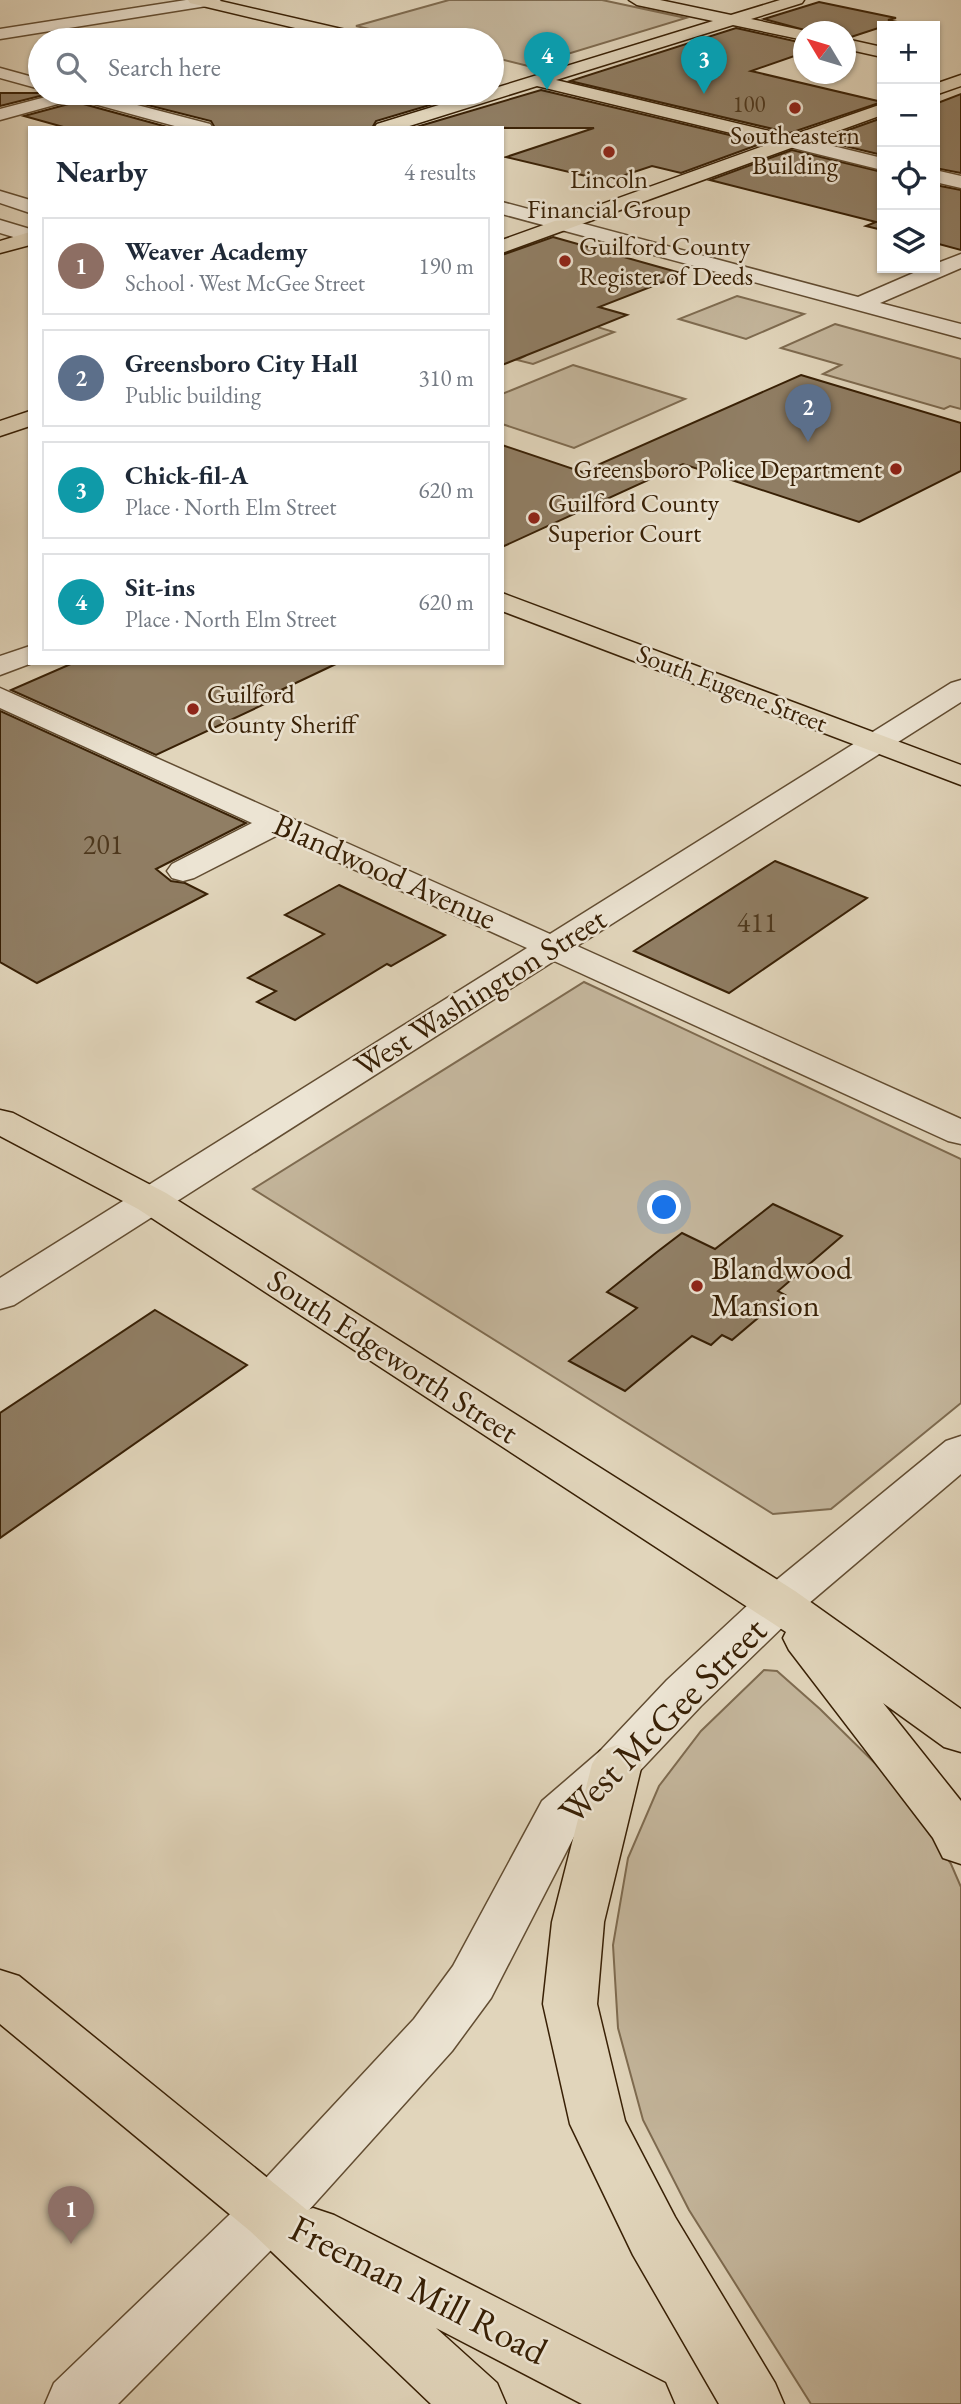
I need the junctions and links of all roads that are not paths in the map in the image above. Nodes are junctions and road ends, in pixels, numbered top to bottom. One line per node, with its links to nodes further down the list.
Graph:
1 (636, 0): 4 (main road)
2 (796, 0): 4 (main road)
3 (205, 1): 5 (street); 6 (main road)
4 (733, 20): 8 (main road); 15 (main road)
5 (37, 28)
6 (316, 28)
7 (28, 29): 9 (street)
8 (793, 33)
9 (0, 34)
10 (856, 46): 11 (main road)
11 (877, 50)
12 (959, 72): 17 (main road)
13 (0, 73): 16 (street)
14 (504, 73): 15 (main road)
15 (534, 80): 18 (main road); 26 (main road)
16 (28, 81)
17 (940, 86)
18 (504, 90)
19 (34, 105): 23 (street)
20 (119, 105): 24 (street)
21 (455, 105): 25 (main road)
22 (877, 111): 26 (main road)
23 (0, 115)
24 (197, 126)
25 (389, 126)
26 (792, 142): 27 (street); 33 (main road)
27 (877, 163)
28 (940, 177): 29 (street)
29 (961, 182)
30 (0, 197): 31 (street)
31 (28, 206)
32 (504, 209): 33 (street)
33 (563, 225): 37 (main road); 40 (street)
34 (0, 226): 35 (street)
35 (28, 236)
36 (28, 238): 38 (main road)
37 (504, 246)
38 (0, 247)
39 (961, 260): 40 (street)
40 (859, 304): 41 (street)
41 (961, 331)
42 (28, 419): 43 (main road)
43 (0, 429)
44 (0, 435): 45 (main road)
45 (28, 442)
46 (504, 602): 51 (main road, South Eugene Street)
47 (28, 655): 48 (street)
48 (0, 666)
49 (961, 689): 51 (street, West Washington Street)
50 (0, 697): 53 (street, Blandwood Avenue)
51 (876, 743): 52 (main road, South Eugene Street); 55 (street, West Washington Street)
52 (961, 776)
53 (277, 823): 54 (street); 55 (street, Blandwood Avenue)
54 (183, 871)
55 (552, 947): 57 (street, Blandwood Avenue); 58 (street, West Washington Street)
56 (0, 1122): 58 (main road, South Edgeworth Street)
57 (961, 1133)
58 (152, 1201): 59 (street, West Washington Street); 61 (main road, South Edgeworth Street)
59 (0, 1296)
60 (961, 1451): 61 (street, West McGee Street)
61 (779, 1603): 62 (main road); 63 (street, West McGee Street); 64 (main road)
62 (961, 1734)
63 (617, 1764): 66 (street, West McGee Street); 70 (main road)
64 (961, 1844)
65 (0, 1992): 66 (main road)
66 (270, 2213): 67 (street, West McGee Street); 68 (main road); 69 (main road, Freeman Mill Road)
67 (76, 2404)
68 (475, 2404)
69 (643, 2404)
70 (753, 2404)

